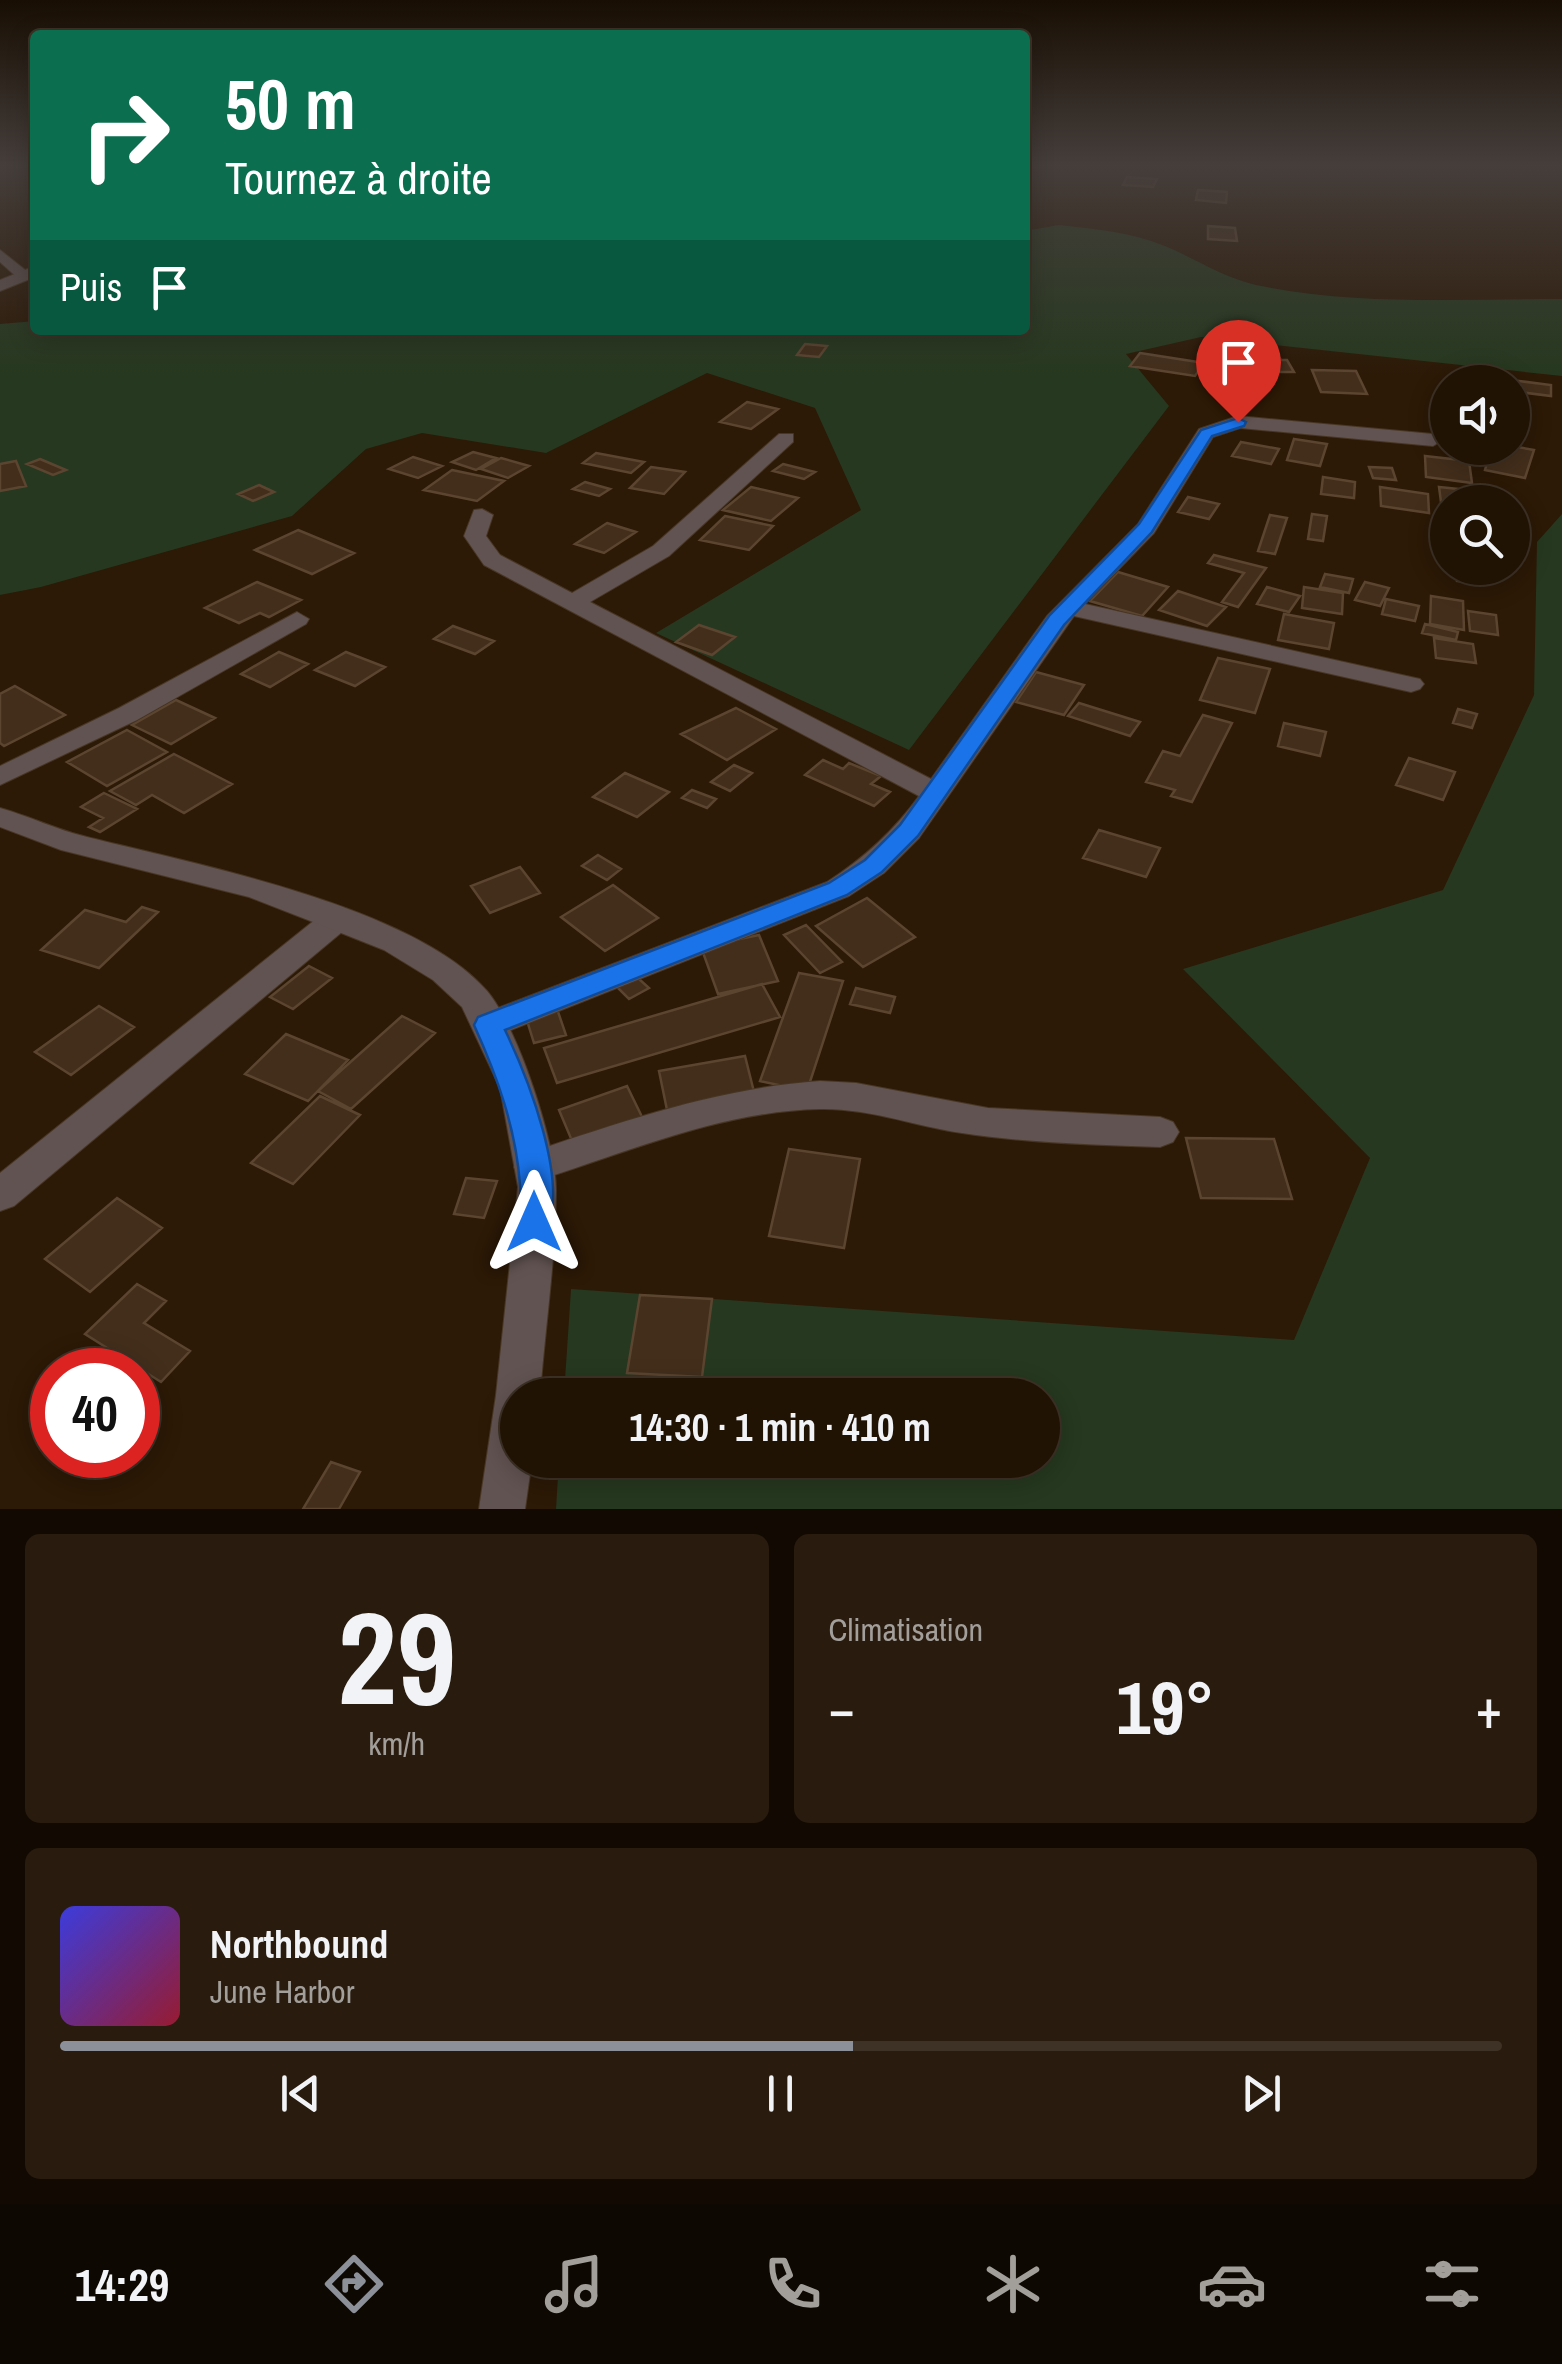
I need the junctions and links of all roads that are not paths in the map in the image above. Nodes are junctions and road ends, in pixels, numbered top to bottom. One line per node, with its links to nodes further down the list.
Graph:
1 (0, 254): 2 (street)
2 (30, 274): 3 (street)
3 (0, 286)
4 (786, 438): 7 (street)
5 (1430, 440): 8 (street)
6 (482, 515): 7 (street)
7 (572, 603): 12 (street)
8 (1069, 608): 10 (street); 12 (street)
9 (297, 618): 11 (street)
10 (1411, 684)
11 (0, 777)
12 (936, 793): 15 (street)
13 (0, 817): 14 (street)
14 (337, 919): 15 (street); 18 (street)
15 (488, 1025): 17 (street)
16 (1160, 1132): 17 (street)
17 (533, 1168): 19 (street)
18 (0, 1195)
19 (520, 1378)
20 (506, 1478): 21 (street)
21 (502, 1509)

